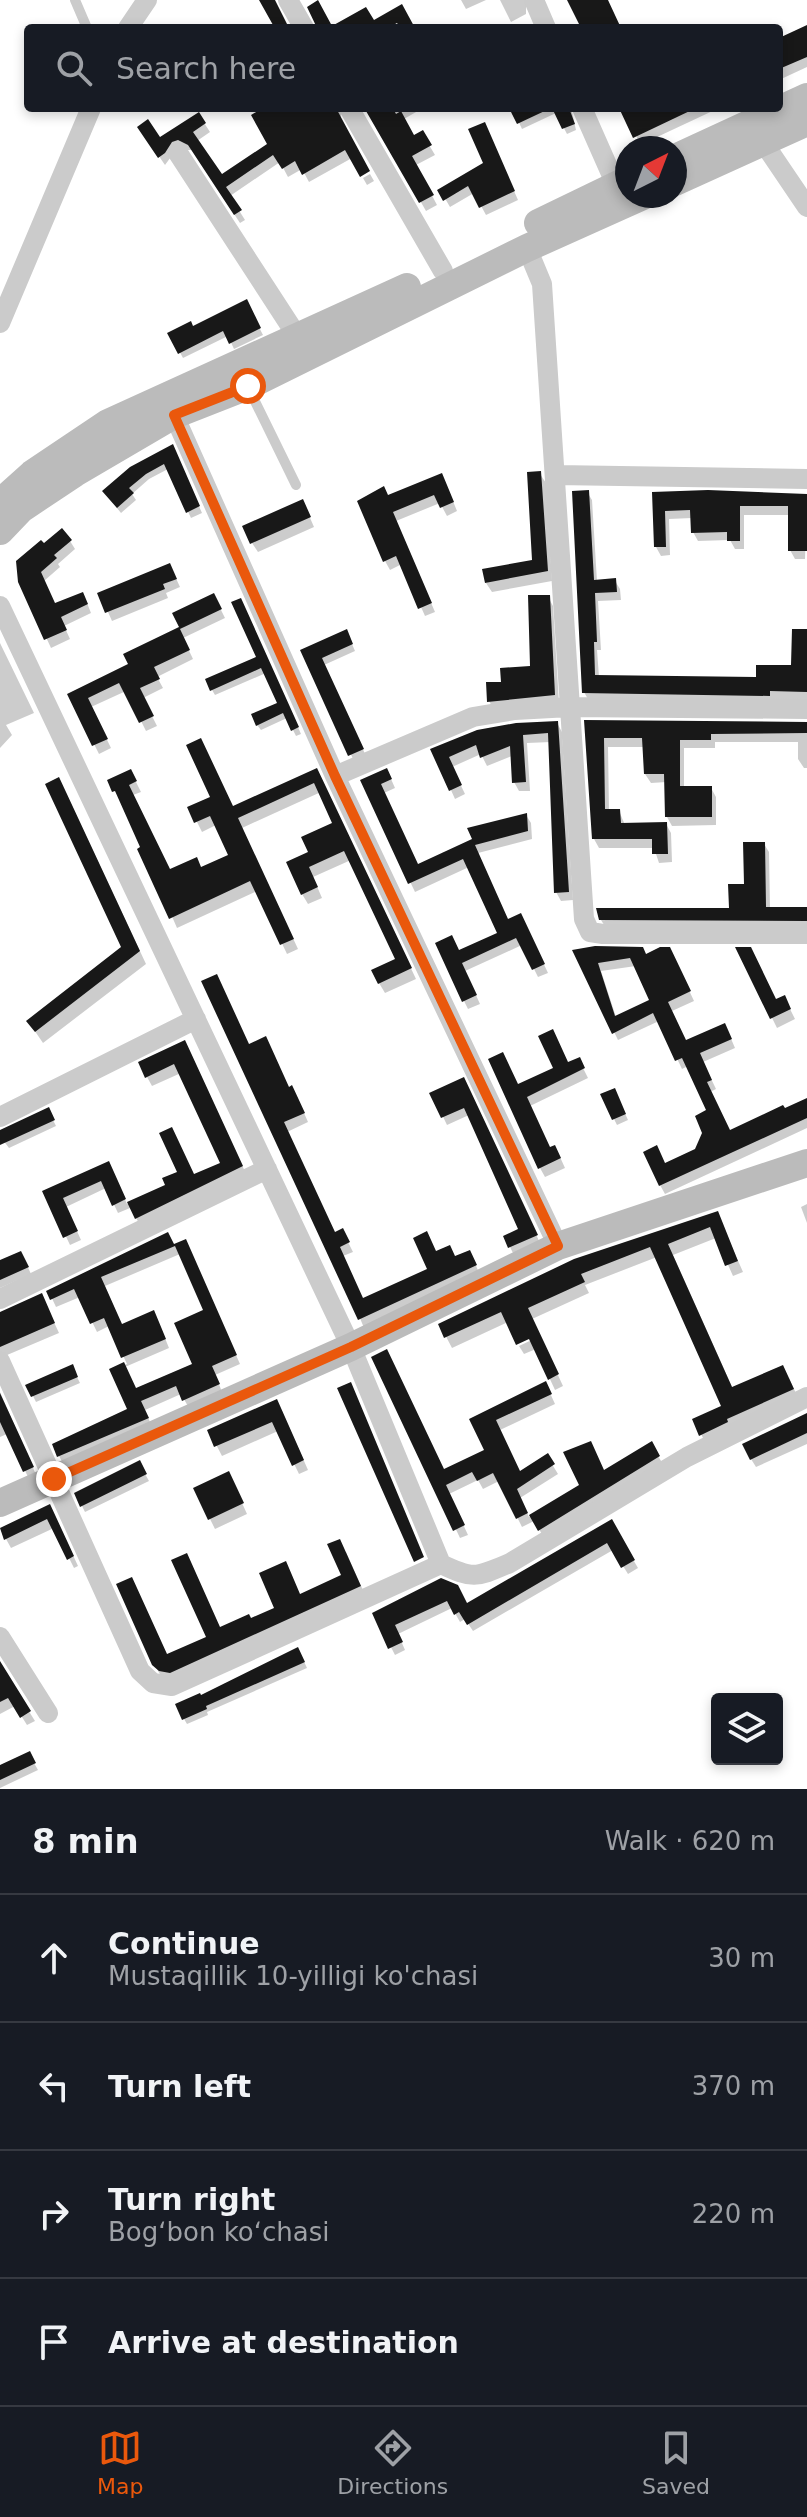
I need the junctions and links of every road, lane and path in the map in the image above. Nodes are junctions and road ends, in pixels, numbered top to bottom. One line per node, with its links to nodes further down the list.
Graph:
1 (75, 0): 5 (lane)
2 (147, 0): 6 (street)
3 (288, 0): 7 (street)
4 (534, 0): 8 (street)
5 (85, 24)
6 (131, 24)
7 (302, 24)
8 (544, 24)
9 (807, 97): 10 (main road)
10 (783, 108)
11 (89, 112): 26 (street)
12 (351, 112): 25 (street)
13 (584, 112): 19 (street)
14 (775, 112): 17 (main road)
15 (807, 122): 16 (main road)
16 (763, 142): 20 (main road); 22 (street)
17 (687, 152)
18 (178, 153): 27 (street)
19 (615, 170)
20 (687, 177)
21 (615, 186): 25 (main road)
22 (807, 207)
23 (616, 208): 24 (main road)
24 (527, 248): 28 (main road); 30 (street)
25 (443, 271): 27 (main road)
26 (0, 323)
27 (297, 336): 33 (main road)
28 (248, 386): 29 (main road); 32 (lane)
29 (174, 415): 34 (main road); 38 (street)
30 (556, 475): 31 (street); 36 (street)
31 (807, 479)
32 (296, 485)
33 (0, 503)
34 (0, 531)
35 (0, 606): 40 (street)
36 (570, 707): 37 (street); 38 (street); 39 (street)
37 (807, 709)
38 (335, 776): 44 (street)
39 (807, 934)
40 (196, 1019): 41 (street); 43 (street)
41 (0, 1117)
42 (807, 1163): 44 (main road)
43 (267, 1169): 45 (street); 46 (street)
44 (558, 1246): 46 (main road)
45 (0, 1299)
46 (351, 1347): 49 (main road); 51 (street)
47 (0, 1361): 49 (street)
48 (807, 1397): 51 (street)
49 (54, 1479): 50 (main road); 51 (street)
50 (0, 1503)
51 (441, 1564)
52 (0, 1637): 53 (street)
53 (48, 1713)

